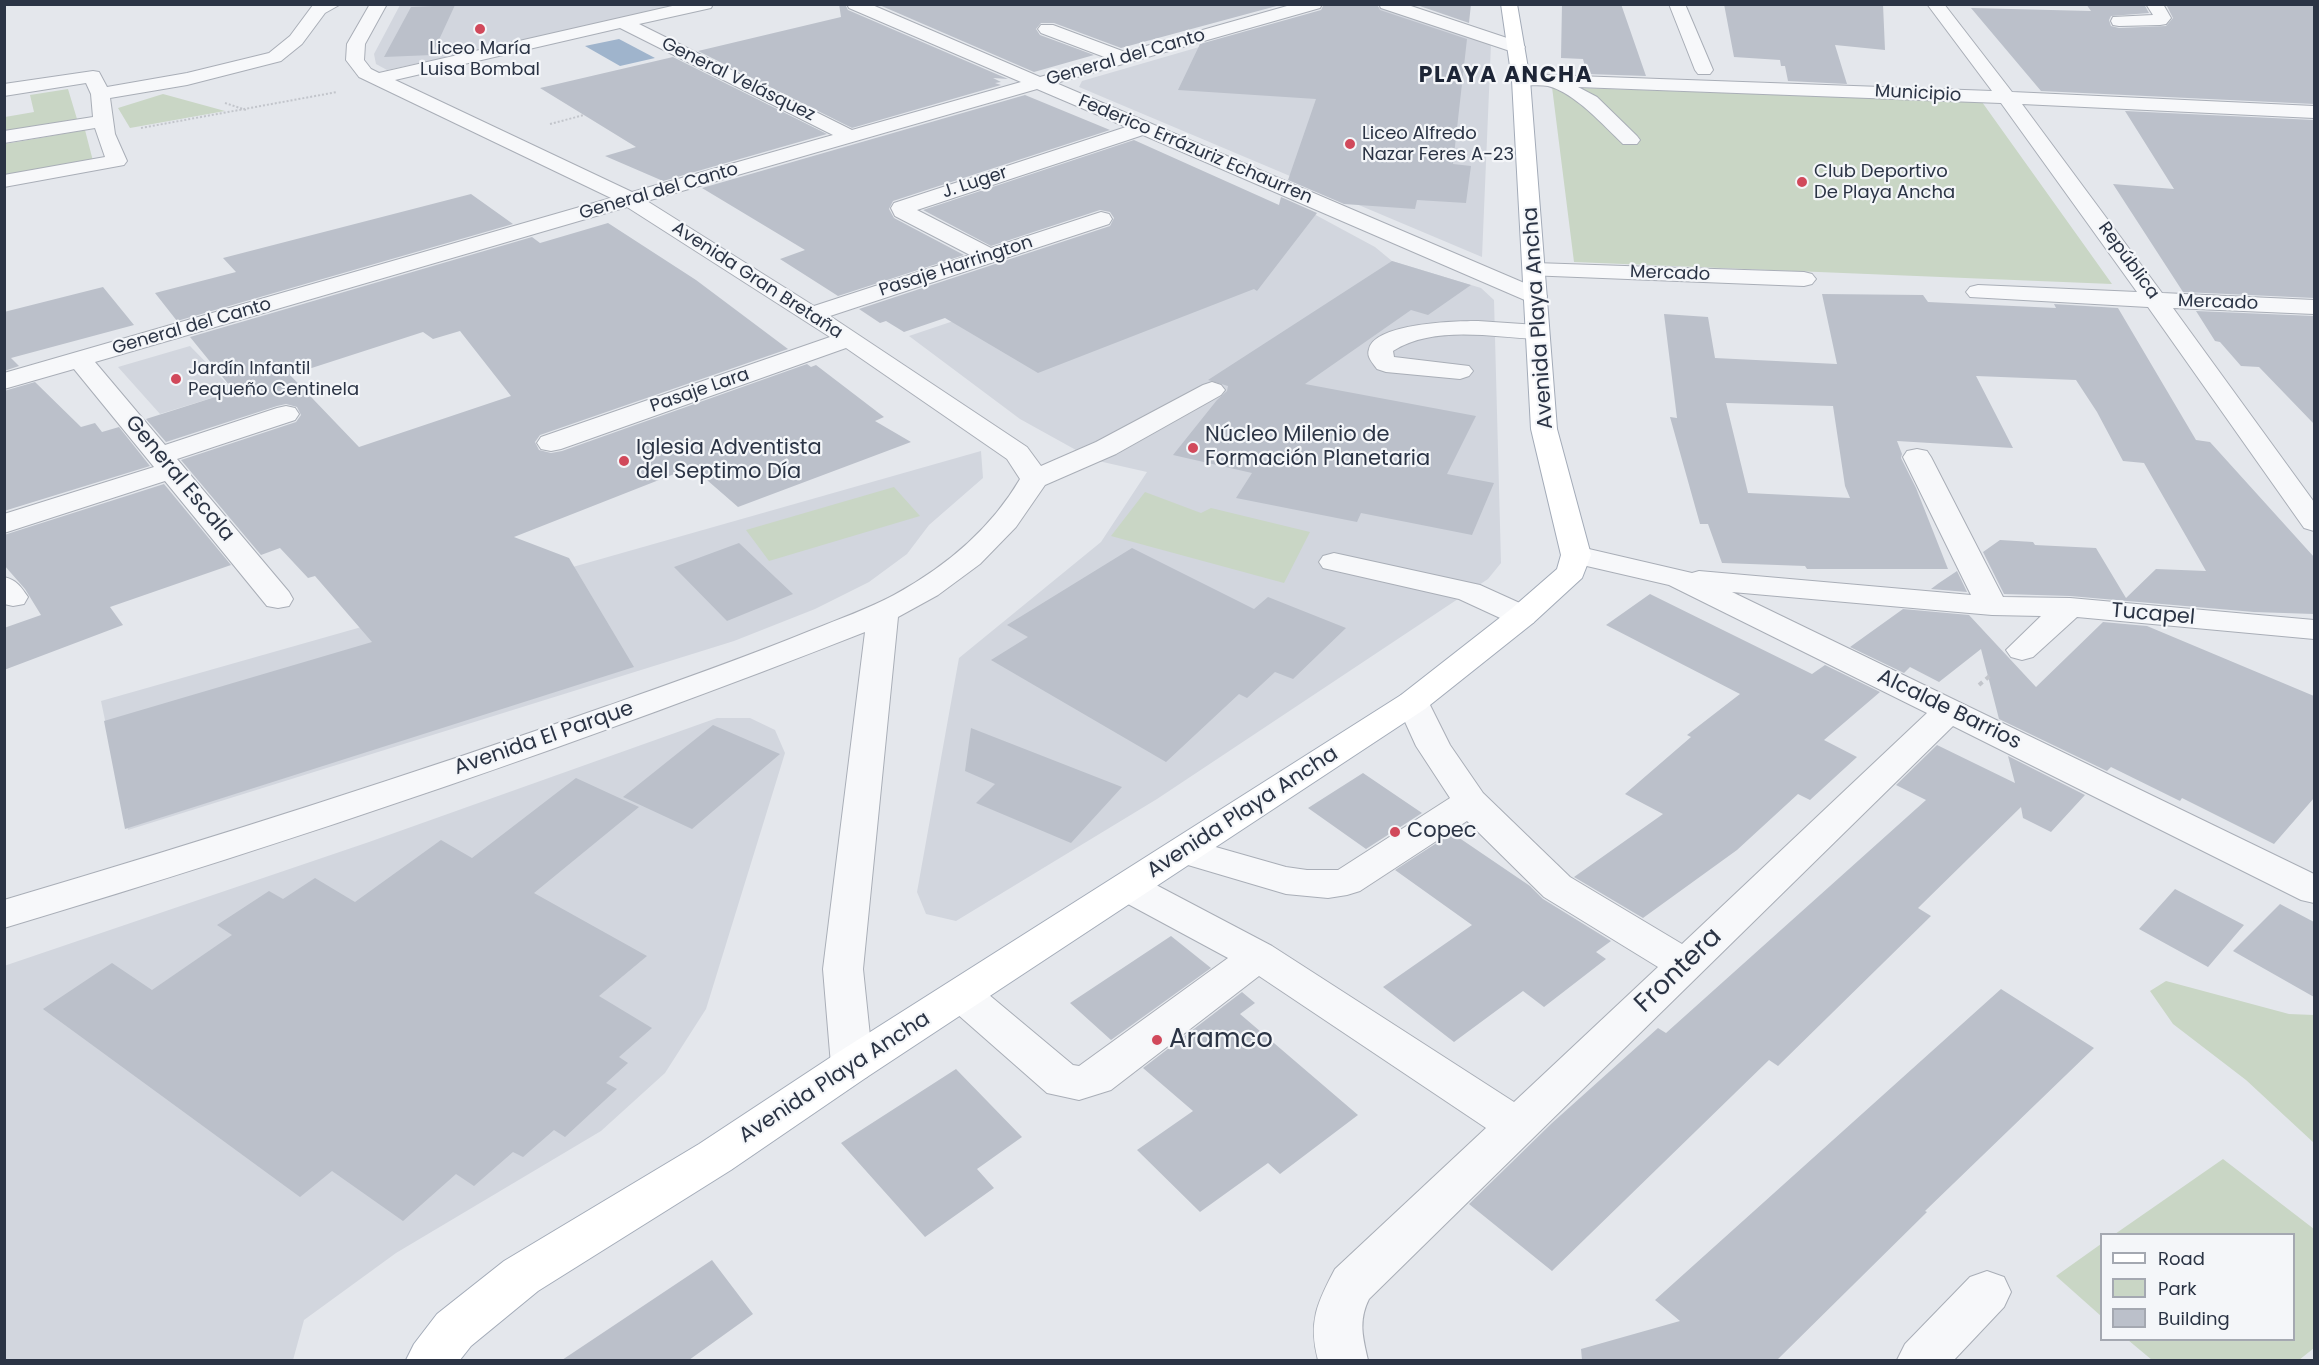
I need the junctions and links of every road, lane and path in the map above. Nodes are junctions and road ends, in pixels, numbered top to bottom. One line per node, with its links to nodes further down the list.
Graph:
1 (333, 4): 22 (street)
2 (379, 4): 17 (street, Avenida Gran Bretaña)
3 (705, 4): 12 (street)
4 (855, 4): 20 (street, Federico Errázuriz Echaurren)
5 (1314, 4): 15 (street, General del Canto)
6 (1387, 4): 14 (street)
7 (1509, 4): 14 (main road, Avenida Playa Ancha)
8 (1677, 4): 16 (street)
9 (1935, 4): 23 (street, República)
10 (2154, 4): 11 (street)
11 (2119, 21)
12 (623, 23): 17 (street); 30 (street, General Velásquez)
13 (1047, 29): 15 (street)
14 (1516, 46): 18 (main road, Avenida Playa Ancha)
15 (1124, 58): 20 (street, General del Canto)
16 (1704, 70)
17 (380, 80): 27 (path); 33 (street, Avenida Gran Bretaña)
18 (1521, 80): 19 (street, Municipio); 36 (main road, Avenida Playa Ancha)
19 (1554, 81): 23 (street, Municipio); 31 (street)
20 (1038, 83): 28 (street, Federico Errázuriz Echaurren); 30 (street, General del Canto)
21 (4, 90): 22 (street)
22 (100, 94): 27 (street)
23 (2006, 98): 24 (street, Municipio); 40 (street, República)
24 (2314, 112)
25 (584, 116): 26 (path)
26 (550, 124)
27 (104, 127): 29 (street); 32 (street)
28 (1144, 128): 35 (street, J. Luger); 39 (street, Federico Errázuriz Echaurren)
29 (4, 137)
30 (852, 137): 33 (street, General del Canto)
31 (1630, 140)
32 (4, 180)
33 (631, 200): 42 (street, Avenida Gran Bretaña); 45 (street, General del Canto)
34 (1101, 219): 35 (street, Pasaje Harrington)
35 (990, 256): 42 (street, Pasaje Harrington)
36 (1535, 270): 37 (street, Mercado); 39 (main road, Avenida Playa Ancha)
37 (1804, 279)
38 (1978, 292): 40 (street, Mercado)
39 (1535, 296): 43 (main road, Avenida Playa Ancha)
40 (2156, 300): 41 (street, Mercado); 54 (street, República)
41 (2314, 307)
42 (810, 315): 44 (street, Avenida Gran Bretaña)
43 (1537, 332): 46 (street); 56 (main road, Avenida Playa Ancha)
44 (849, 339): 50 (street, Pasaje Lara); 53 (street, Avenida Gran Bretaña)
45 (80, 360): 47 (street, General del Canto); 52 (street, General Escala)
46 (1460, 371)
47 (4, 381)
48 (1212, 390): 53 (street)
49 (286, 414): 52 (street)
50 (551, 443)
51 (1917, 457): 60 (street)
52 (165, 463): 55 (street); 59 (street, General Escala)
53 (1034, 479): 62 (street, Avenida El Parque)
54 (2314, 522)
55 (4, 524)
56 (1576, 555): 58 (street, Alcalde Barrios); 63 (main road, Avenida Playa Ancha)
57 (1334, 562): 63 (street)
58 (1679, 578): 60 (street, Tucapel); 67 (street, Alcalde Barrios)
59 (278, 599)
60 (1992, 606): 61 (street, Tucapel)
61 (2070, 607): 64 (street, Tucapel); 65 (street)
62 (883, 613): 72 (street, Avenida El Parque); 76 (street)
63 (1522, 616): 66 (main road, Avenida Playa Ancha)
64 (2314, 630)
65 (2022, 650): 67 (path)
66 (1413, 702): 68 (street); 69 (main road, Avenida Playa Ancha)
67 (1948, 710): 71 (street, Alcalde Barrios); 74 (street, Frontera)
68 (1470, 802): 69 (street); 74 (street)
69 (1184, 850): 70 (main road, Avenida Playa Ancha)
70 (1128, 887): 73 (street); 75 (main road, Avenida Playa Ancha)
71 (2314, 890)
72 (4, 914)
73 (1258, 956): 75 (street); 77 (street)
74 (1685, 965): 77 (street, Frontera)
75 (962, 995): 76 (main road, Avenida Playa Ancha)
76 (852, 1065): 79 (main road, Avenida Playa Ancha)
77 (1516, 1126): 80 (street, Frontera)
78 (1987, 1292): 81 (street)
79 (431, 1360)
80 (1343, 1360)
81 (1922, 1360)

